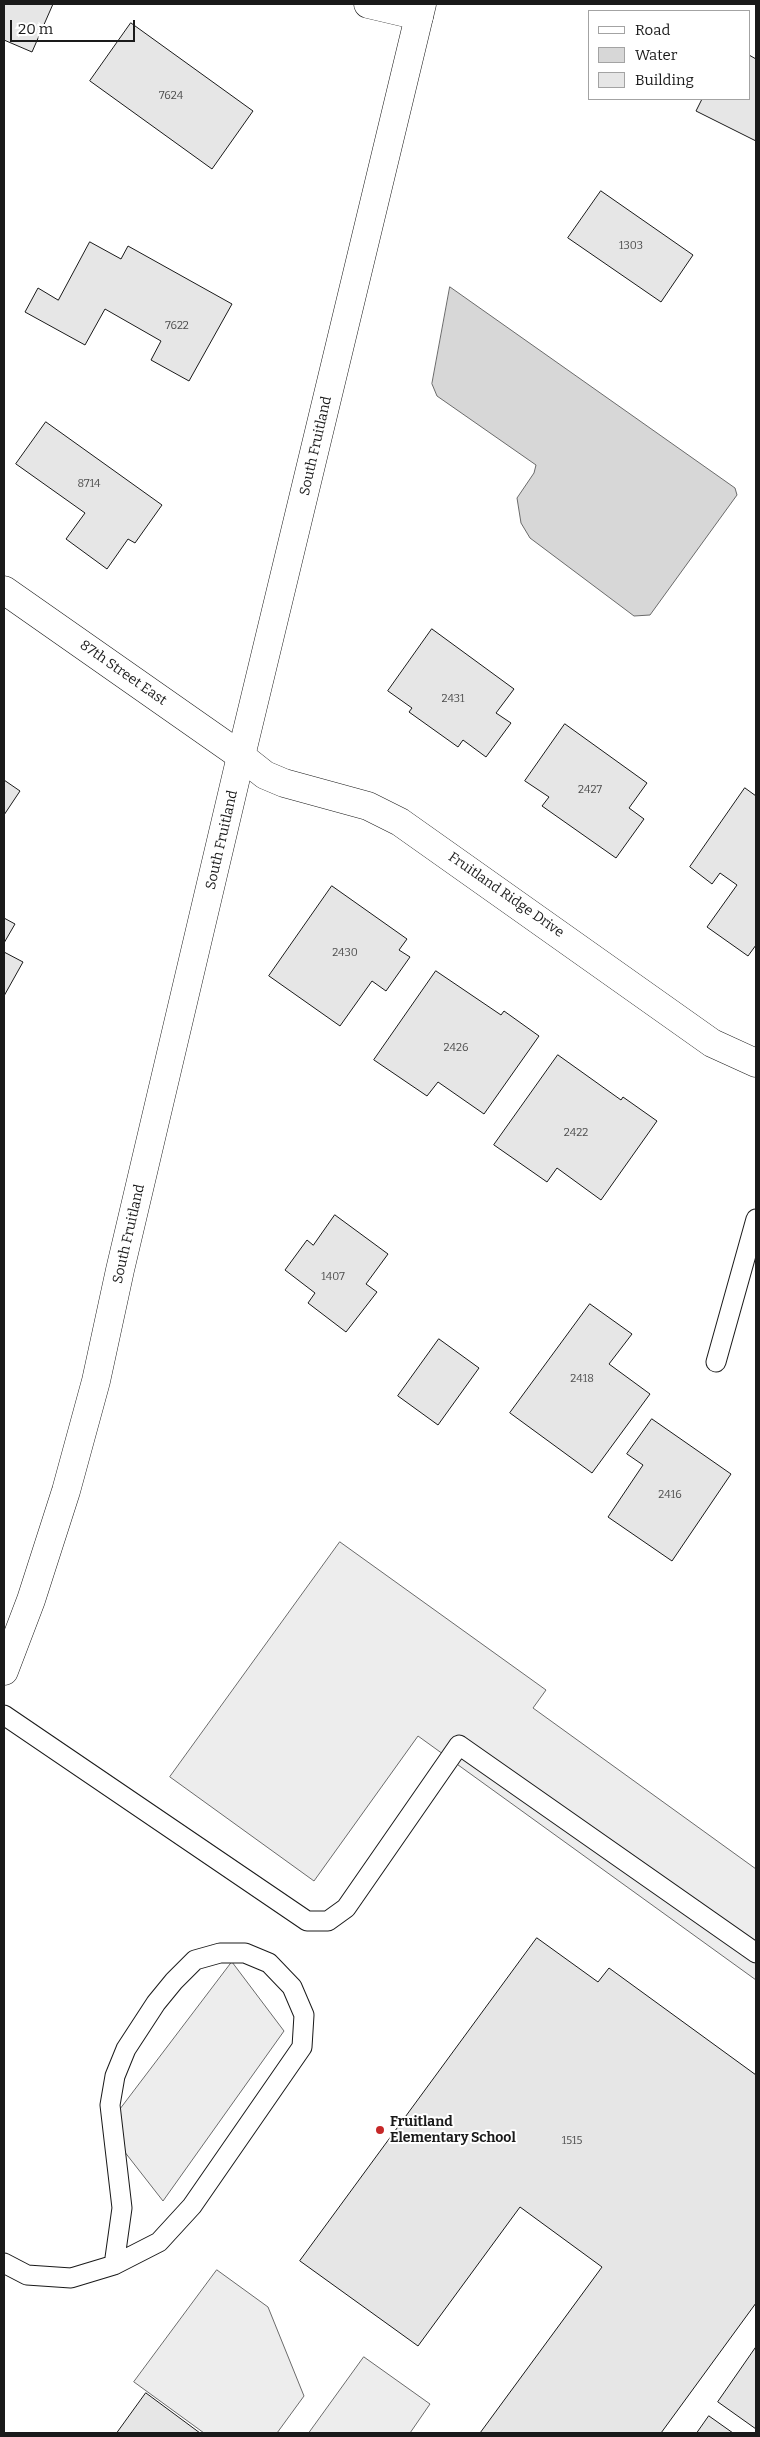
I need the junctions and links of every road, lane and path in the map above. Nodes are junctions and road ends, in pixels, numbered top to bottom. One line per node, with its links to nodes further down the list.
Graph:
1 (368, 4): 2 (street)
2 (420, 10): 4 (street, South Fruitland)
3 (4, 590): 4 (street, 87th Street East)
4 (241, 756): 5 (street, Fruitland Ridge Drive); 8 (street, South Fruitland)
5 (756, 1063)
6 (756, 1219): 7 (lane)
7 (716, 1362)
8 (4, 1671)
9 (4, 1715): 10 (lane)
10 (756, 1953)
11 (4, 2263): 12 (lane)
12 (114, 2265): 12 (lane)

